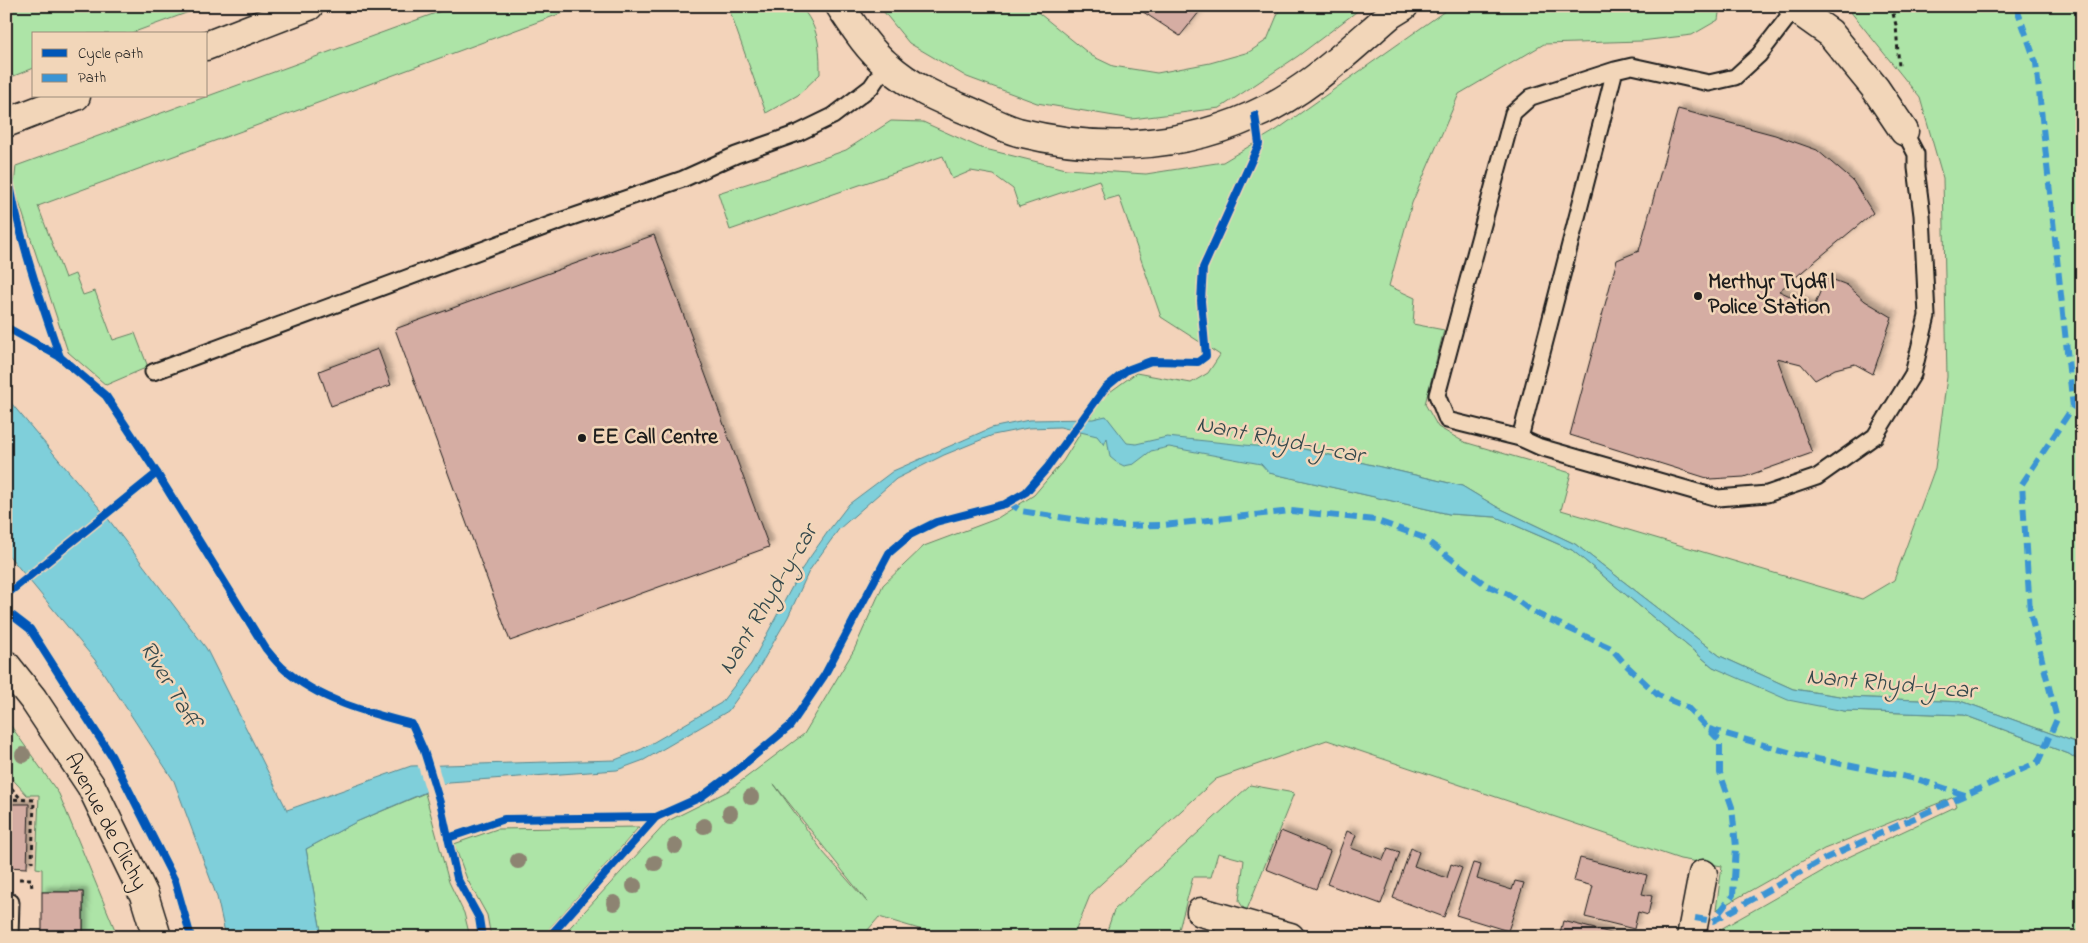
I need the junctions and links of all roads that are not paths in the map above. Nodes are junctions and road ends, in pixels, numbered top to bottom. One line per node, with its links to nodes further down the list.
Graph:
1 (310, 6): 5 (street)
2 (840, 6): 6 (street)
3 (1404, 6): 6 (street)
4 (1794, 7): 7 (lane); 10 (street)
5 (208, 45)
6 (886, 65): 11 (lane)
7 (1615, 70): 12 (lane); 12 (lane)
8 (71, 98): 9 (street)
9 (6, 123)
10 (1904, 131): 12 (lane)
11 (153, 372)
12 (1520, 438)
13 (6, 665): 18 (street, Avenue de Clichy)
14 (1703, 874): 20 (street)
15 (6, 902): 17 (lane)
16 (1201, 912): 19 (street)
17 (10, 937)
18 (157, 937)
19 (1290, 937)
20 (1691, 937)

